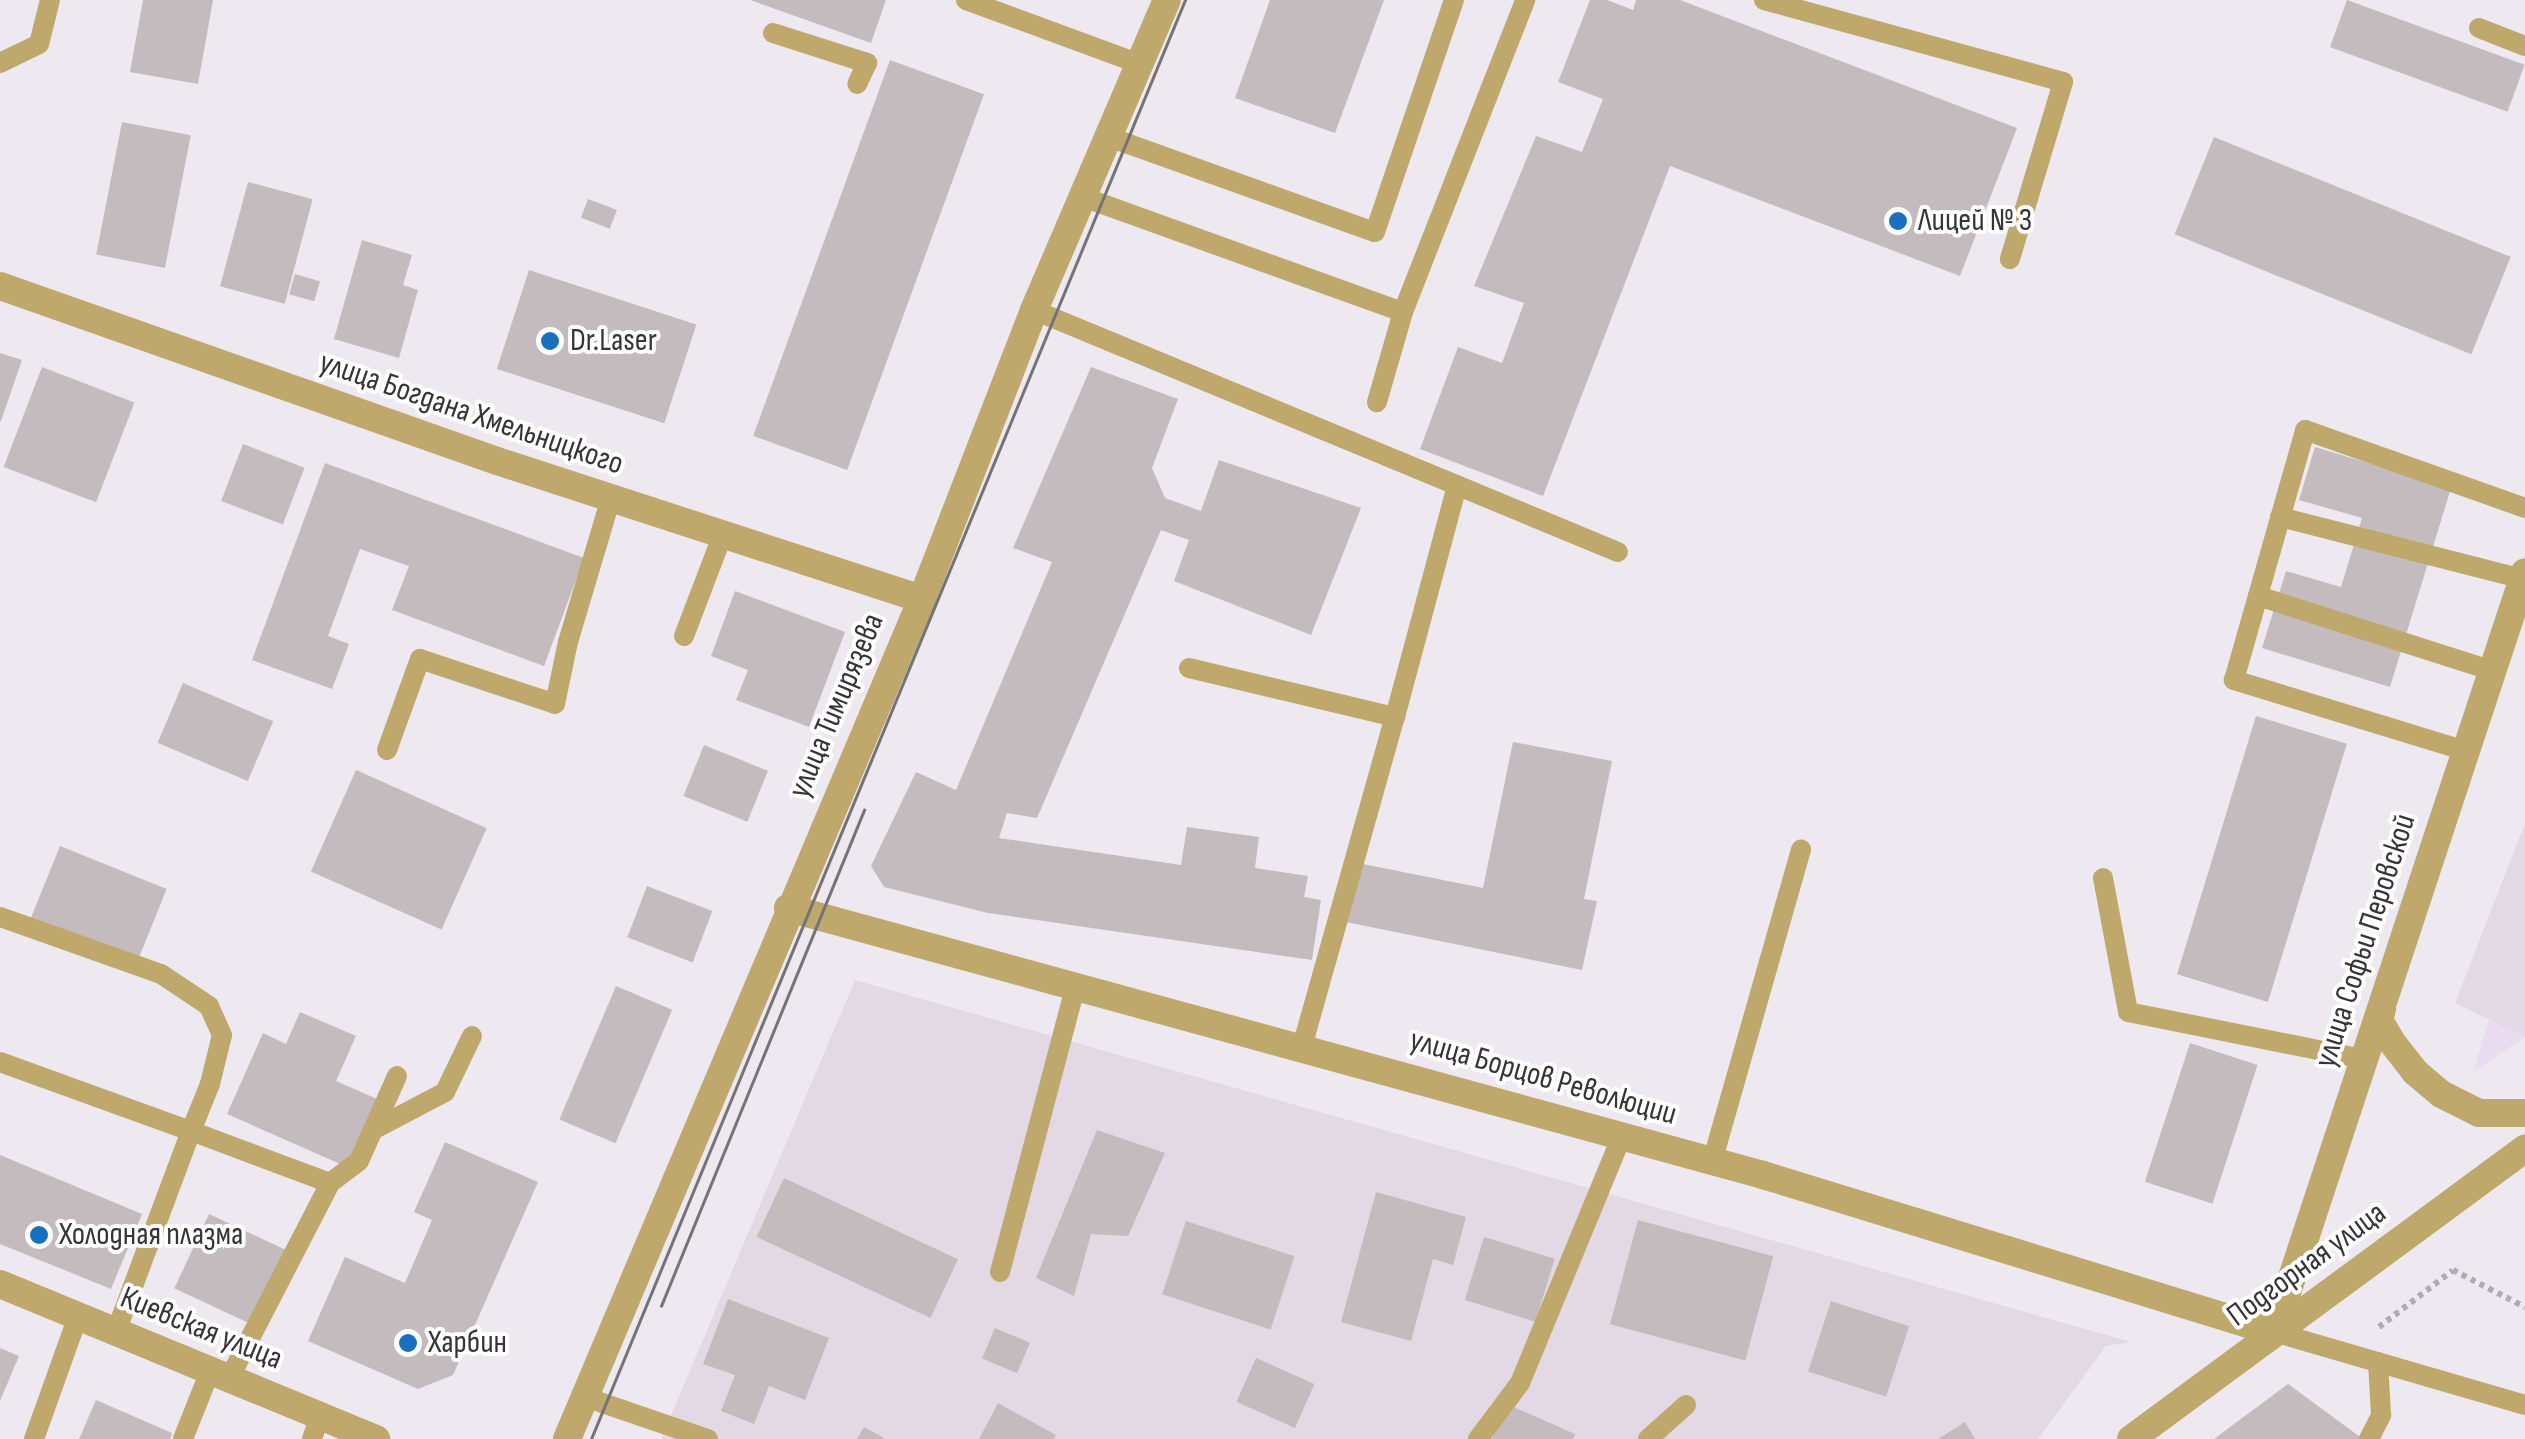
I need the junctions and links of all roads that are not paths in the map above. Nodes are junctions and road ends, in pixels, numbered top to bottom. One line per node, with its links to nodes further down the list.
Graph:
1 (50, 0): 10 (lane)
2 (966, 0): 11 (lane)
3 (1167, 0): 11 (street, улица Тимирязева)
4 (1454, 0): 13 (lane)
5 (1525, 0): 18 (lane)
6 (1764, 0): 15 (lane)
7 (2479, 28): 9 (lane)
8 (773, 34): 12 (lane)
9 (2525, 46)
10 (0, 63)
11 (1140, 64): 13 (street, улица Тимирязева)
12 (857, 84)
13 (1108, 137): 14 (street, улица Тимирязева)
14 (1083, 197): 17 (street, улица Тимирязева); 18 (lane)
15 (2010, 258)
16 (0, 286): 21 (street, улица Богдана Хмельницкого)
17 (1034, 310): 20 (lane); 28 (street, улица Тимирязева)
18 (1402, 312): 19 (lane)
19 (1376, 402)
20 (1457, 485): 25 (lane); 32 (lane)
21 (611, 498): 24 (street, улица Богдана Хмельницкого); 33 (lane)
22 (2525, 508): 23 (lane)
23 (2280, 517): 26 (lane); 27 (lane)
24 (723, 534): 28 (street, улица Богдана Хмельницкого); 29 (lane)
25 (1618, 552)
26 (2524, 576): 31 (street, улица Софьи Перовской)
27 (2258, 596): 31 (lane); 34 (lane)
28 (922, 599): 37 (street, улица Тимирязева)
29 (684, 636)
30 (1189, 668): 32 (lane)
31 (2493, 671): 34 (street, улица Софьи Перовской)
32 (1396, 717): 42 (lane)
33 (386, 750)
34 (2466, 751): 40 (street, улица Софьи Перовской)
35 (1802, 849): 51 (lane)
36 (2103, 878): 43 (lane)
37 (788, 908): 39 (street, улица Борцов Революции); 60 (street, улица Тимирязева)
38 (0, 918): 48 (lane)
39 (1076, 984): 42 (street, улица Борцов Революции); 53 (lane)
40 (2384, 998): 43 (street, улица Софьи Перовской); 46 (street)
41 (472, 1036): 47 (lane)
42 (1302, 1047): 49 (street, улица Борцов Революции)
43 (2364, 1059): 57 (street, улица Софьи Перовской)
44 (0, 1062): 48 (lane)
45 (397, 1076): 47 (lane)
46 (2525, 1114)
47 (373, 1130): 52 (lane)
48 (192, 1131): 52 (lane); 56 (lane)
49 (1622, 1136): 51 (street, улица Борцов Революции); 69 (lane)
50 (2525, 1148): 57 (street, Подгорная улица)
51 (1712, 1162): 57 (street, улица Борцов Революции)
52 (330, 1183): 59 (lane)
53 (1000, 1272)
54 (0, 1284): 55 (street, Киевская улица)
55 (78, 1316): 56 (street, Киевская улица); 64 (lane)
56 (116, 1332): 59 (street, Киевская улица)
57 (2274, 1332): 58 (lane); 71 (street, Подгорная улица)
58 (2378, 1362): 61 (lane); 72 (lane)
59 (220, 1375): 63 (street, Киевская улица); 65 (lane)
60 (585, 1397): 67 (street, улица Тимирязева); 68 (lane)
61 (2525, 1405)
62 (1686, 1406): 70 (lane)
63 (316, 1428): 66 (street, Киевская улица)
64 (34, 1439)
65 (183, 1439)
66 (376, 1439)
67 (567, 1439)
68 (708, 1439)
69 (1478, 1439)
70 (1648, 1439)
71 (2131, 1439)
72 (2369, 1439)

